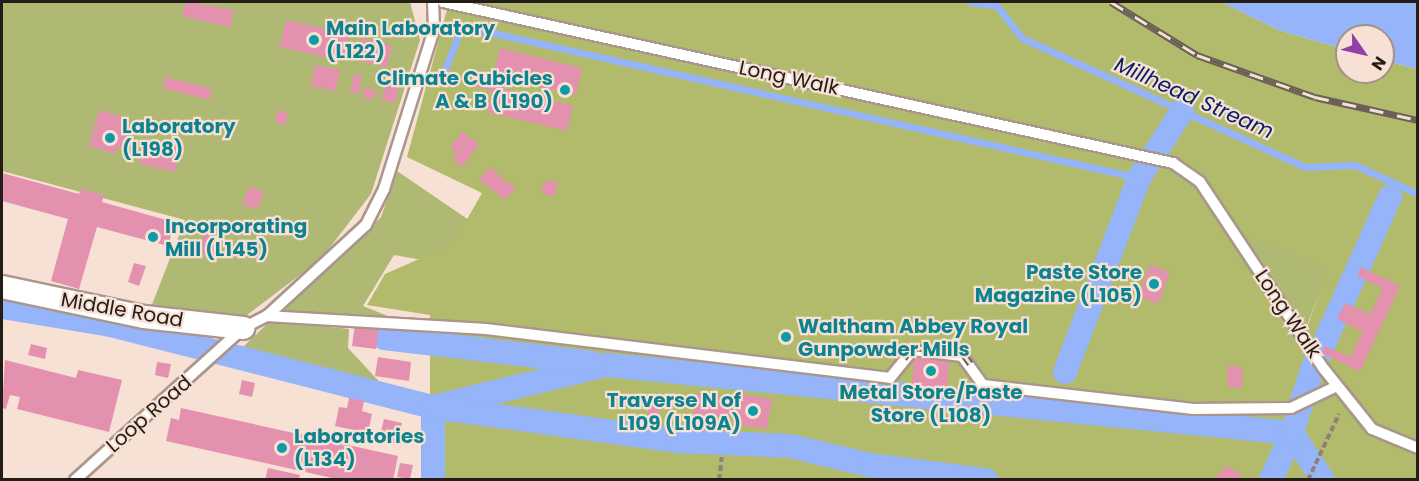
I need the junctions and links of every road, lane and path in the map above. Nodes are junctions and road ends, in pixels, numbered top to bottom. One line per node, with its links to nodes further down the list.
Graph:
1 (434, 2): 4 (lane)
2 (443, 2): 6 (lane, Long Walk)
3 (2, 287): 5 (street, Middle Road)
4 (267, 316): 5 (lane, Loop Road); 6 (lane)
5 (237, 334): 11 (lane, Loop Road)
6 (1336, 386): 7 (lane, Long Walk)
7 (1346, 396): 8 (lane, Long Walk); 10 (path)
8 (1418, 448)
9 (722, 457): 12 (path)
10 (1312, 472): 13 (path); 14 (path)
11 (75, 480)
12 (718, 480)
13 (1308, 480)
14 (1316, 480)

